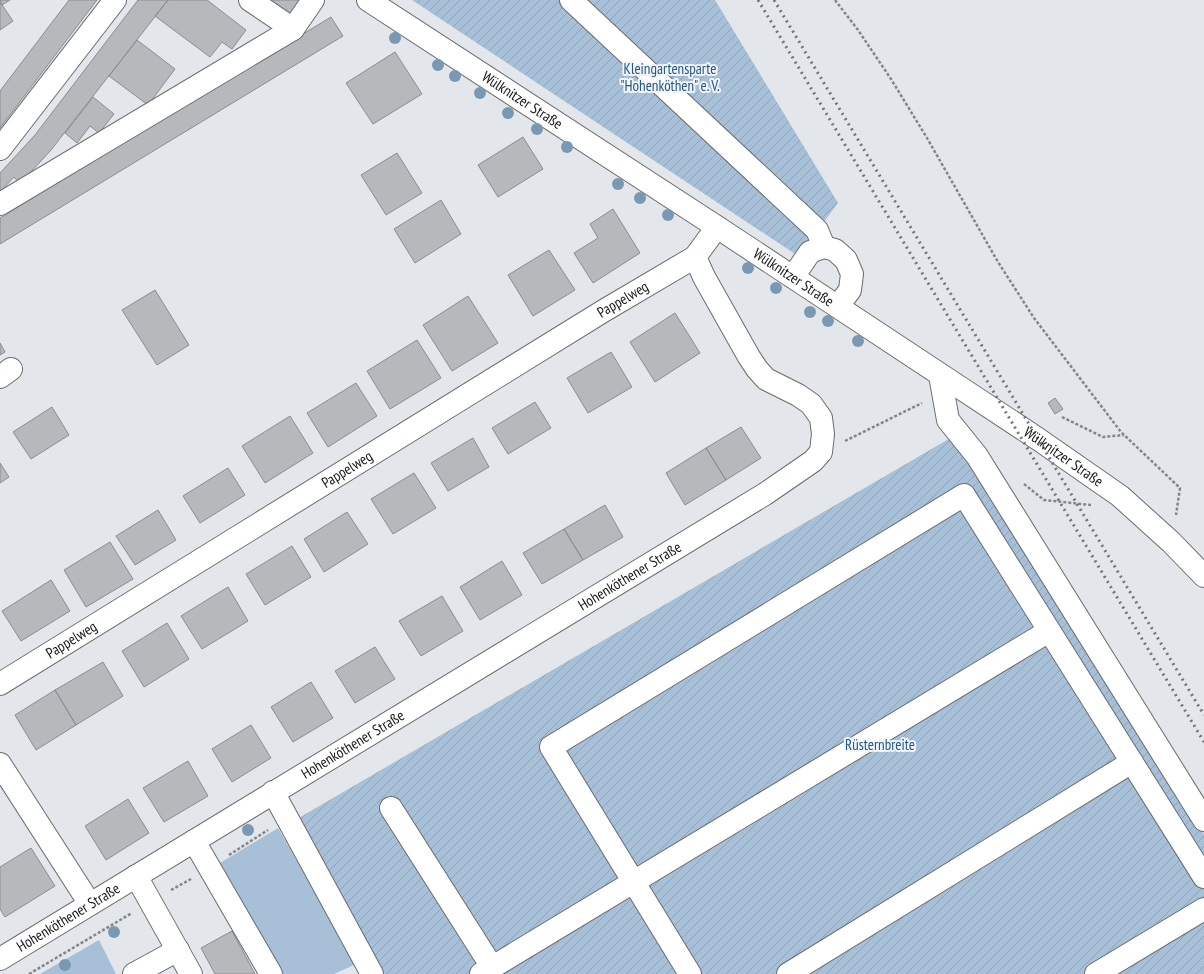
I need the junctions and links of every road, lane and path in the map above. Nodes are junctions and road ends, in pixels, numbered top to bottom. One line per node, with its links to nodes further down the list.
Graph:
1 (115, 0): 8 (street)
2 (250, 0): 7 (street)
3 (313, 0): 7 (street)
4 (368, 0): 10 (street, Wülknitzer Straße)
5 (571, 0): 11 (street)
6 (835, 0): 17 (path)
7 (293, 29): 9 (street)
8 (0, 149)
9 (0, 204)
10 (718, 227): 12 (street); 13 (street, Wülknitzer Straße)
11 (824, 246): 13 (street); 14 (street)
12 (695, 257): 18 (street); 24 (street, Pappelweg)
13 (793, 277): 14 (street, Wülknitzer Straße)
14 (838, 306): 15 (street, Wülknitzer Straße)
15 (940, 375): 18 (path); 21 (street, Wülknitzer Straße); 29 (street)
16 (1062, 417): 17 (path)
17 (1124, 435): 21 (path)
18 (821, 452): 27 (street, Hohenköthener Straße)
19 (1019, 481): 20 (path)
20 (1096, 506)
21 (1172, 542): 22 (street, Wülknitzer Straße)
22 (1204, 576)
23 (1049, 631): 25 (street); 33 (street); 33 (street)
24 (0, 684)
25 (1132, 762): 32 (street); 44 (street)
26 (0, 764): 34 (street)
27 (273, 792): 30 (street, Hohenköthener Straße); 42 (street)
28 (391, 808): 38 (street)
29 (1204, 820)
30 (194, 840): 31 (street, Hohenköthener Straße); 41 (street)
31 (136, 876): 34 (street, Hohenköthener Straße); 36 (street, Hohenköthener Straße)
32 (1204, 876)
33 (633, 881): 38 (street); 43 (street)
34 (90, 904): 37 (street, Hohenköthener Straße)
35 (1204, 909): 45 (street)
36 (178, 950): 39 (street); 40 (street, Hohenköthener Straße)
37 (0, 960)
38 (487, 971)
39 (134, 974)
40 (191, 974)
41 (271, 974)
42 (372, 974)
43 (690, 974)
44 (788, 974)
45 (1096, 974)

